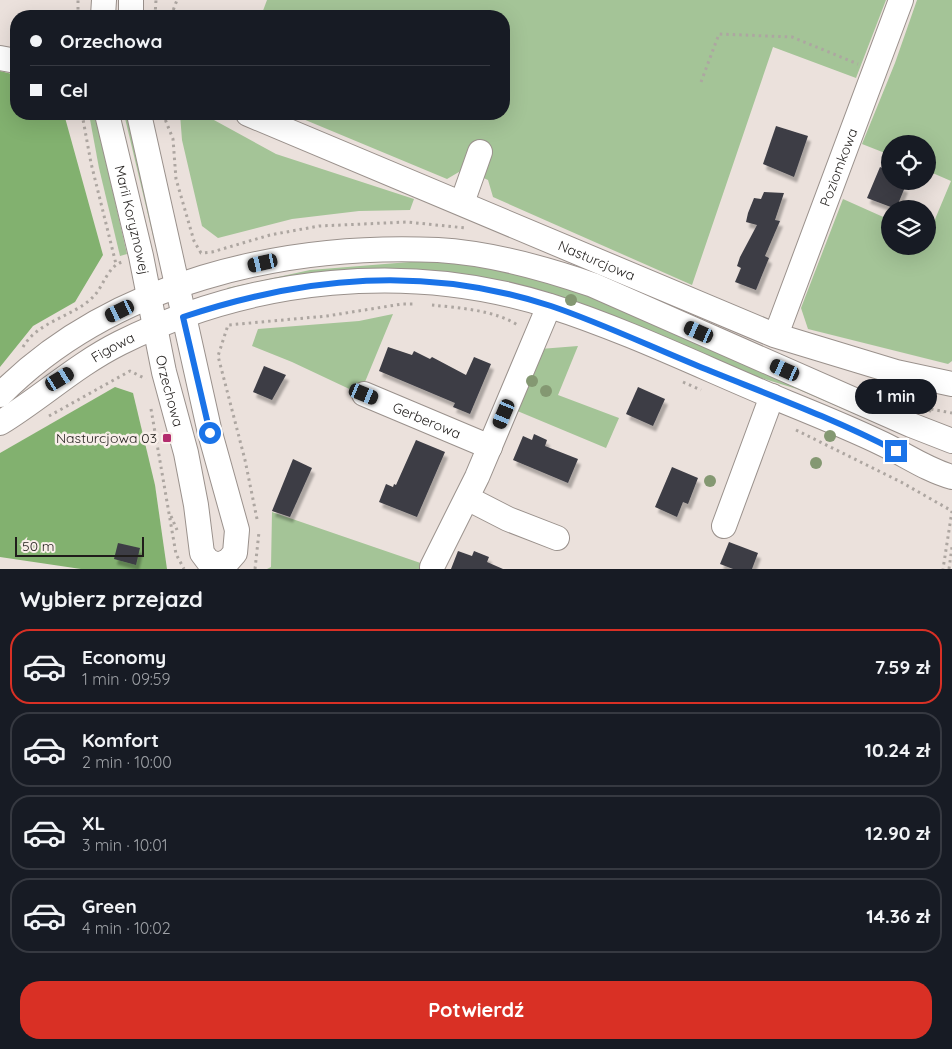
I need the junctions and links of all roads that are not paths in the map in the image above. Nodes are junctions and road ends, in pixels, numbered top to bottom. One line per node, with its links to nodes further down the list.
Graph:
1 (901, 0): 12 (street, Poziomkowa)
2 (108, 120): 8 (street, Marii Koryznowej)
3 (139, 120): 7 (street)
4 (262, 120): 6 (street, Nasturcjowa)
5 (480, 152): 6 (street)
6 (472, 208): 12 (street, Nasturcjowa)
7 (177, 286): 8 (street, Figowa); 10 (street, Orzechowa); 18 (street, Figowa)
8 (150, 297): 11 (street, Marii Koryznowej); 15 (street, Figowa)
9 (549, 306): 10 (street, Figowa); 16 (street, Figowa); 19 (street)
10 (183, 317): 11 (street, Figowa); 11 (street, Orzechowa)
11 (154, 327): 17 (street, Figowa)
12 (776, 335): 13 (street, Nasturcjowa)
13 (952, 384)
14 (364, 394): 19 (street, Gerberowa)
15 (0, 395)
16 (772, 396): 20 (street, Figowa); 22 (street)
17 (0, 423)
18 (952, 441)
19 (490, 447): 21 (street)
20 (952, 477)
21 (467, 498): 23 (street); 24 (street)
22 (724, 526)
23 (557, 538)
24 (432, 566)

